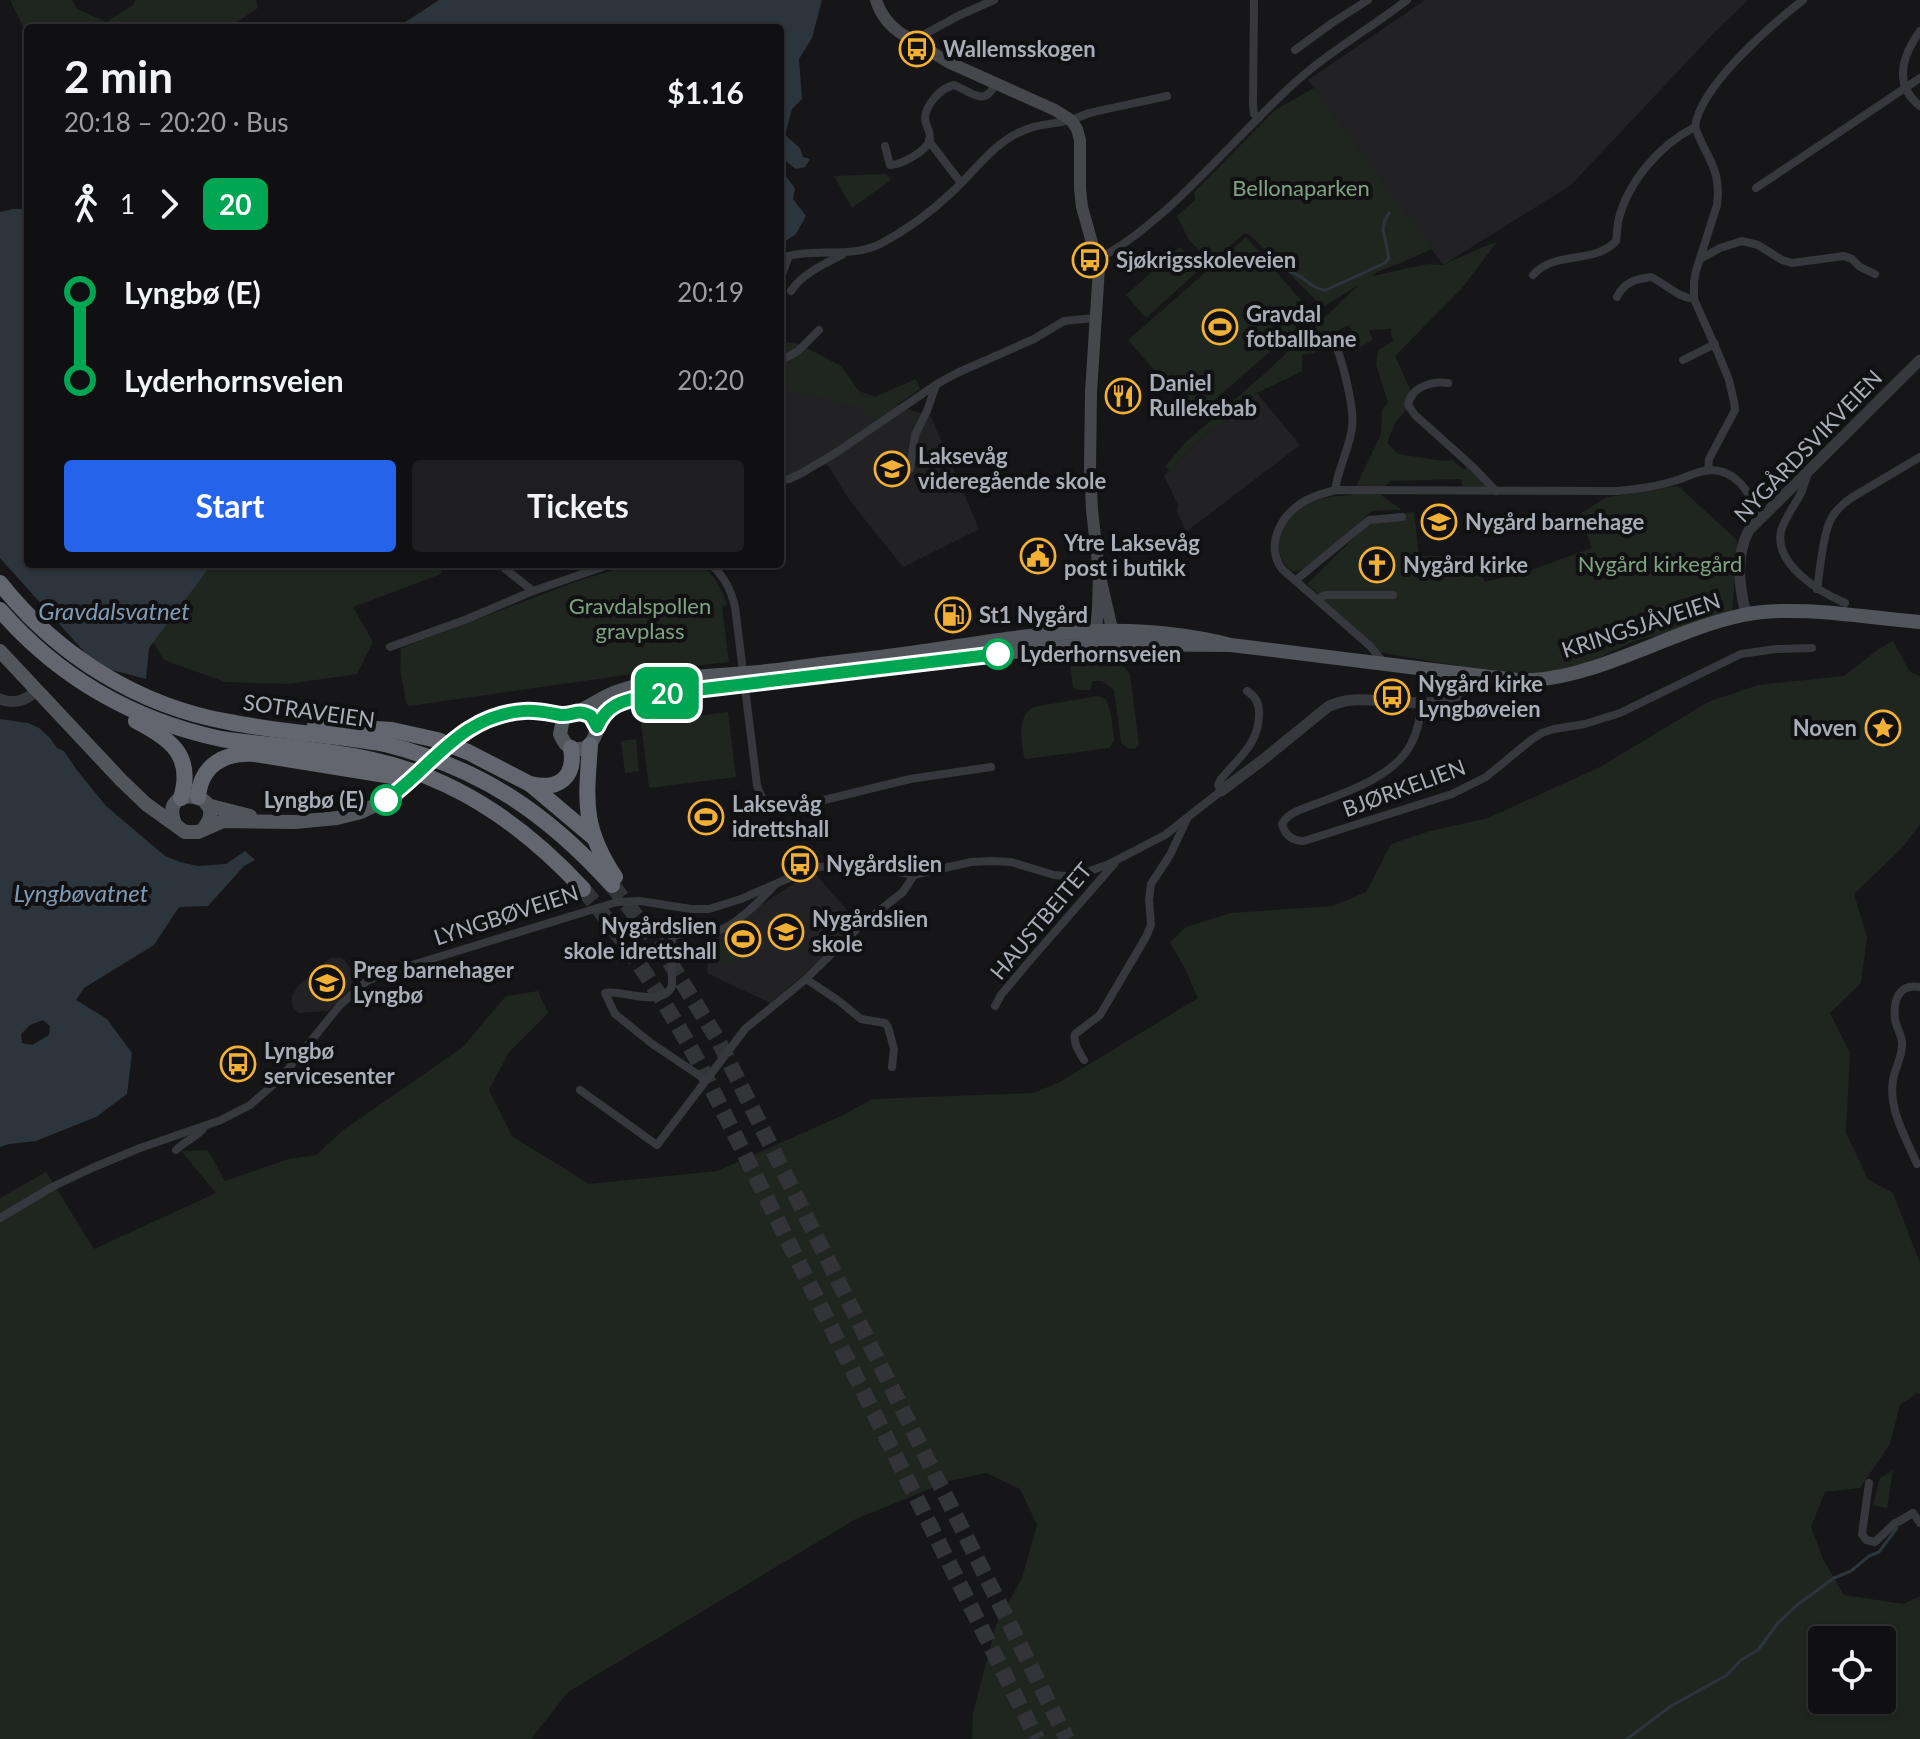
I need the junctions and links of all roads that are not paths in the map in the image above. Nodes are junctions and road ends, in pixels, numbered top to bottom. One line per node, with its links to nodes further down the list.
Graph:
1 (876, 0): 8 (main road)
2 (994, 0): 8 (street)
3 (1254, 0): 15 (street)
4 (1368, 0): 9 (street)
5 (1407, 0): 15 (street)
6 (1803, 0): 17 (street)
7 (1920, 31): 12 (street)
8 (912, 41): 11 (main road)
9 (1295, 50)
10 (1920, 78): 12 (street)
11 (995, 84): 16 (main road); 18 (street)
12 (1905, 88): 14 (street); 21 (street)
13 (1167, 96): 16 (street)
14 (1920, 106)
15 (1259, 118): 24 (street)
16 (1071, 120): 20 (street); 24 (main road)
17 (1695, 127): 25 (street); 27 (street)
18 (929, 141): 19 (street); 20 (street)
19 (885, 146)
20 (961, 183): 22 (street)
21 (1756, 188)
22 (846, 253): 23 (street); 28 (street)
23 (785, 258)
24 (1097, 259): 31 (main road)
25 (1700, 260): 26 (street); 30 (street)
26 (1875, 274)
27 (1533, 275)
28 (791, 291)
29 (1617, 297): 30 (street)
30 (1694, 299): 34 (street)
31 (1095, 318): 39 (street); 52 (main road)
32 (819, 330): 35 (street)
33 (1333, 340): 45 (street)
34 (1715, 344): 36 (street); 42 (street)
35 (784, 359)
36 (1683, 360)
37 (1920, 360): 43 (street, NYGÅRDSVIKVEIEN)
38 (1448, 383): 46 (street)
39 (937, 384): 41 (street); 44 (street)
40 (1920, 457): 55 (street)
41 (910, 469)
42 (1708, 470): 46 (street); 48 (street)
43 (1808, 472): 48 (street, NYGÅRDSVIKVEIEN); 55 (street)
44 (784, 480)
45 (1335, 490): 46 (street); 53 (street)
46 (1496, 491)
47 (1402, 517): 53 (street)
48 (1759, 520): 61 (street, NYGÅRDSVIKVEIEN)
49 (504, 568): 56 (street)
50 (599, 568): 56 (street)
51 (715, 568): 73 (street)
52 (1099, 572): 63 (main road); 64 (main road)
53 (1296, 580): 58 (street)
54 (0, 583): 80 (highway, SOTRAVEIEN)
55 (1817, 589): 59 (street)
56 (533, 591): 67 (street)
57 (1393, 595): 58 (street)
58 (1318, 599): 70 (street)
59 (1845, 603)
60 (0, 610): 71 (highway, SOTRAVEIEN)
61 (1746, 614): 62 (main road, KRINGSJÅVEIEN); 72 (main road, KRINGSJÅVEIEN)
62 (1920, 622)
63 (1112, 629): 64 (main road); 65 (main road); 66 (main road)
64 (1096, 630): 65 (main road); 73 (main road)
65 (1106, 644): 66 (main road); 73 (main road)
66 (1231, 645): 70 (main road)
67 (390, 647)
68 (1812, 648): 77 (street, BJØRKELIEN)
69 (0, 651): 74 (main road)
70 (1384, 663): 72 (main road)
71 (64, 671): 89 (highway, SOTRAVEIEN); 90 (highway)
72 (1471, 674): 77 (street, LYNGBØVEIEN)
73 (743, 678): 79 (main road); 81 (main road); 85 (street)
74 (38, 690): 76 (street); 88 (main road)
75 (1247, 691): 87 (street, LYNGBØVEIEN)
76 (0, 699)
77 (1422, 702): 87 (street, LYNGBØVEIEN)
78 (528, 711): 79 (main road); 82 (main road); 93 (main road, bridge)
79 (572, 714): 81 (main road); 82 (main road)
80 (230, 722): 86 (highway); 96 (highway, SOTRAVEIEN)
81 (597, 727): 83 (main road)
82 (560, 734): 84 (main road)
83 (590, 745): 84 (main road); 96 (highway)
84 (571, 748): 86 (highway)
85 (991, 767)
86 (530, 784): 96 (highway)
87 (1221, 791): 92 (street, LYNGBØVEIEN)
88 (135, 792): 90 (main road); 94 (main road)
89 (468, 795): 91 (highway); 100 (highway, SOTRAVEIEN)
90 (179, 800): 91 (main road); 94 (main road)
91 (203, 801): 93 (main road); 95 (main road)
92 (1188, 818): 97 (street, LYNGBØVEIEN); 104 (street, LYNGBØVEIEN)
93 (278, 821): 95 (main road)
94 (175, 824): 95 (main road)
95 (204, 828)
96 (593, 837)
97 (1117, 860): 98 (street, LYNGBØVEIEN); 103 (street, HAUSTBEITET)
98 (914, 875): 99 (street, LYNGBØVEIEN); 101 (street)
99 (778, 882): 106 (street); 108 (street, LYNGBØVEIEN)
100 (583, 889)
101 (806, 979): 105 (street); 106 (street)
102 (1920, 987): 110 (street)
103 (995, 1006)
104 (1084, 1060)
105 (892, 1067)
106 (706, 1080): 107 (street)
107 (580, 1090)
108 (206, 1125): 109 (street, LYNGBØVEIEN); 111 (street, LYNGBØVEIEN)
109 (176, 1150)
110 (1917, 1164)
111 (0, 1218)
112 (1869, 1483): 113 (street)
113 (1920, 1523)

